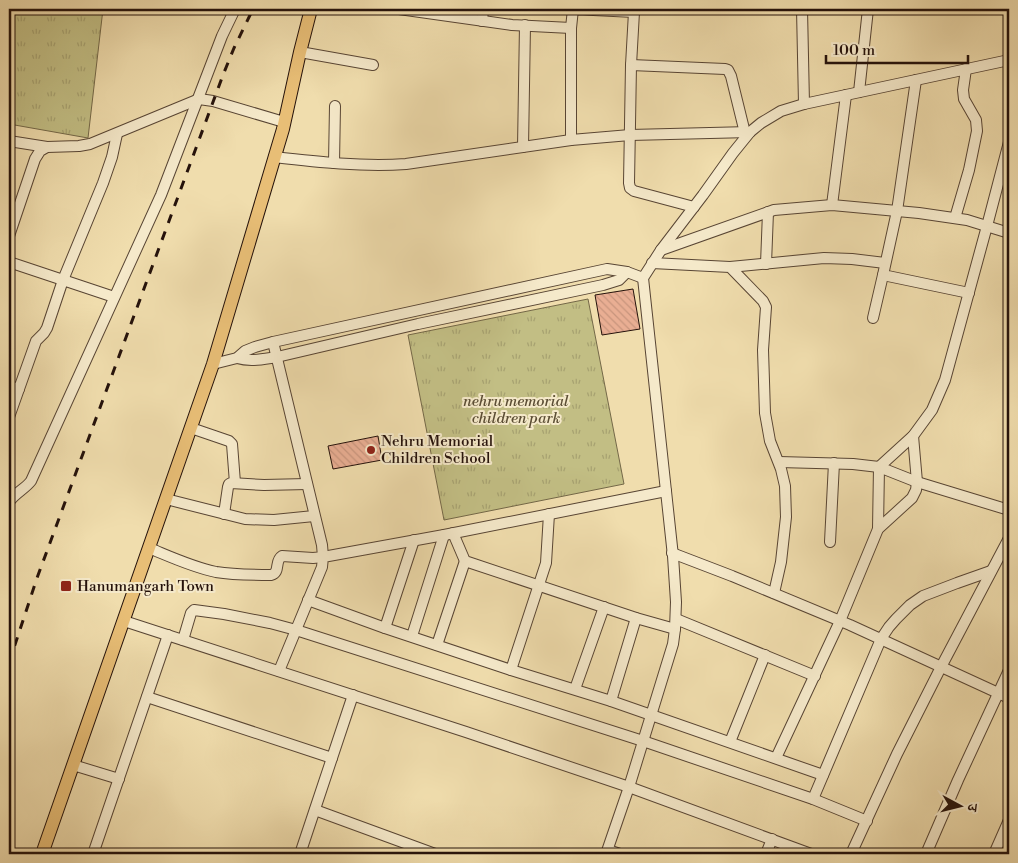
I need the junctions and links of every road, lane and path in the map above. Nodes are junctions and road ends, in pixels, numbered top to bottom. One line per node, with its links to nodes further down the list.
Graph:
1 (235, 9): 19 (street)
2 (311, 9): 11 (main road)
3 (399, 9): 8 (street)
4 (483, 9): 8 (street)
5 (802, 9): 20 (street)
6 (868, 9): 17 (street)
7 (630, 10): 10 (street); 14 (street)
8 (482, 21): 9 (street)
9 (526, 26): 10 (street); 30 (street)
10 (571, 28): 26 (street)
11 (300, 52): 13 (street); 22 (main road)
12 (1009, 60): 15 (street)
13 (373, 65)
14 (631, 65): 23 (street); 25 (street)
15 (966, 69): 16 (street); 37 (street)
16 (916, 80): 17 (street); 35 (street)
17 (859, 92): 18 (street)
18 (846, 95): 20 (street); 33 (street)
19 (199, 99): 22 (street); 24 (street); 52 (street)
20 (804, 104): 23 (street)
21 (335, 106): 32 (street)
22 (284, 122): 31 (main road)
23 (748, 132): 25 (street); 34 (street)
24 (117, 134): 29 (street); 50 (street)
25 (630, 135): 26 (street); 34 (street)
26 (571, 140): 30 (street)
27 (9, 141): 29 (street)
28 (1009, 142): 38 (street)
29 (46, 147): 40 (street)
30 (523, 147): 32 (street)
31 (274, 157): 32 (street); 59 (main road)
32 (334, 163)
33 (832, 205): 35 (street); 36 (street)
34 (694, 207): 41 (street)
35 (897, 211): 37 (street); 45 (street)
36 (768, 212): 41 (street); 44 (street)
37 (955, 218): 38 (street)
38 (987, 226): 39 (street); 51 (street)
39 (1009, 233)
40 (9, 236)
41 (661, 250): 43 (street)
42 (9, 262): 50 (street)
43 (652, 264): 46 (street); 49 (street)
44 (766, 264): 45 (street); 46 (street)
45 (885, 264): 48 (street)
46 (730, 267): 64 (street)
47 (627, 272): 49 (street); 53 (street); 55 (street)
48 (883, 276): 51 (street); 54 (street)
49 (643, 278): 70 (street)
50 (63, 280): 52 (street); 60 (street)
51 (969, 293): 63 (street)
52 (114, 297): 72 (street)
53 (415, 311): 55 (street); 56 (street)
54 (873, 318)
55 (418, 324): 57 (street)
56 (273, 342): 57 (street); 58 (street)
57 (277, 357): 58 (street); 69 (street)
58 (237, 358): 59 (street)
59 (213, 364): 62 (main road)
60 (14, 388): 61 (street)
61 (9, 417)
62 (191, 428): 68 (street); 71 (main road)
63 (913, 436): 66 (street); 67 (street)
64 (779, 462): 65 (street); 88 (street)
65 (834, 463): 66 (street); 81 (street)
66 (879, 467): 67 (street); 77 (street)
67 (917, 482): 73 (street); 77 (street)
68 (235, 483): 69 (street); 74 (street)
69 (307, 484): 76 (street)
70 (666, 491): 75 (street); 83 (street)
71 (166, 499): 74 (street); 82 (main road)
72 (9, 502)
73 (1009, 510)
74 (224, 514): 76 (street)
75 (549, 514): 78 (street); 87 (street)
76 (314, 516): 84 (street)
77 (878, 529): 93 (street)
78 (449, 534): 80 (street); 85 (street); 98 (street)
79 (1009, 538): 86 (street)
80 (414, 540): 84 (street); 95 (street)
81 (830, 542)
82 (149, 548): 84 (street); 92 (main road)
83 (672, 552): 88 (street); 94 (street)
84 (324, 557): 89 (street)
85 (465, 561): 87 (street); 101 (street)
86 (991, 571): 99 (street); 103 (street)
87 (538, 586): 90 (street); 104 (street)
88 (774, 593): 93 (street)
89 (308, 600): 95 (street); 96 (street)
90 (604, 607): 91 (street); 108 (street)
91 (636, 618): 94 (street); 113 (street)
92 (124, 621): 97 (street); 119 (main road)
93 (840, 621): 99 (street); 107 (street)
94 (675, 624): 102 (street); 114 (street)
95 (384, 628): 98 (street)
96 (296, 630): 100 (street); 106 (street); 115 (street)
97 (168, 635): 100 (street); 111 (street)
98 (412, 636): 101 (street)
99 (881, 639): 103 (street); 120 (street)
100 (183, 640): 106 (street)
101 (437, 645): 104 (street)
102 (765, 655): 107 (street); 116 (street)
103 (941, 667): 109 (street); 126 (street)
104 (511, 670): 108 (street)
105 (1009, 670): 109 (street)
106 (279, 671): 110 (street)
107 (814, 676): 118 (street)
108 (575, 689): 113 (street)
109 (999, 693): 112 (street); 137 (street)
110 (353, 695): 117 (street); 122 (street)
111 (147, 696): 117 (street); 121 (street)
112 (1009, 698)
113 (611, 700): 114 (street)
114 (652, 715): 115 (street); 116 (street)
115 (643, 741): 122 (street); 123 (street)
116 (730, 742): 118 (street)
117 (332, 758): 124 (street)
118 (776, 758): 120 (street)
119 (74, 765): 121 (street); 129 (main road)
120 (823, 775): 123 (street)
121 (119, 779): 130 (street)
122 (629, 787): 127 (street); 128 (street)
123 (813, 799): 126 (street)
124 (314, 810): 131 (street); 132 (street)
125 (1009, 820): 138 (street)
126 (867, 821): 136 (street)
127 (772, 840): 134 (street); 135 (street)
128 (607, 852): 133 (street)
129 (42, 854)
130 (93, 854)
131 (300, 854)
132 (435, 854)
133 (620, 854)
134 (766, 854)
135 (811, 854)
136 (851, 854)
137 (926, 854)
138 (994, 854)

